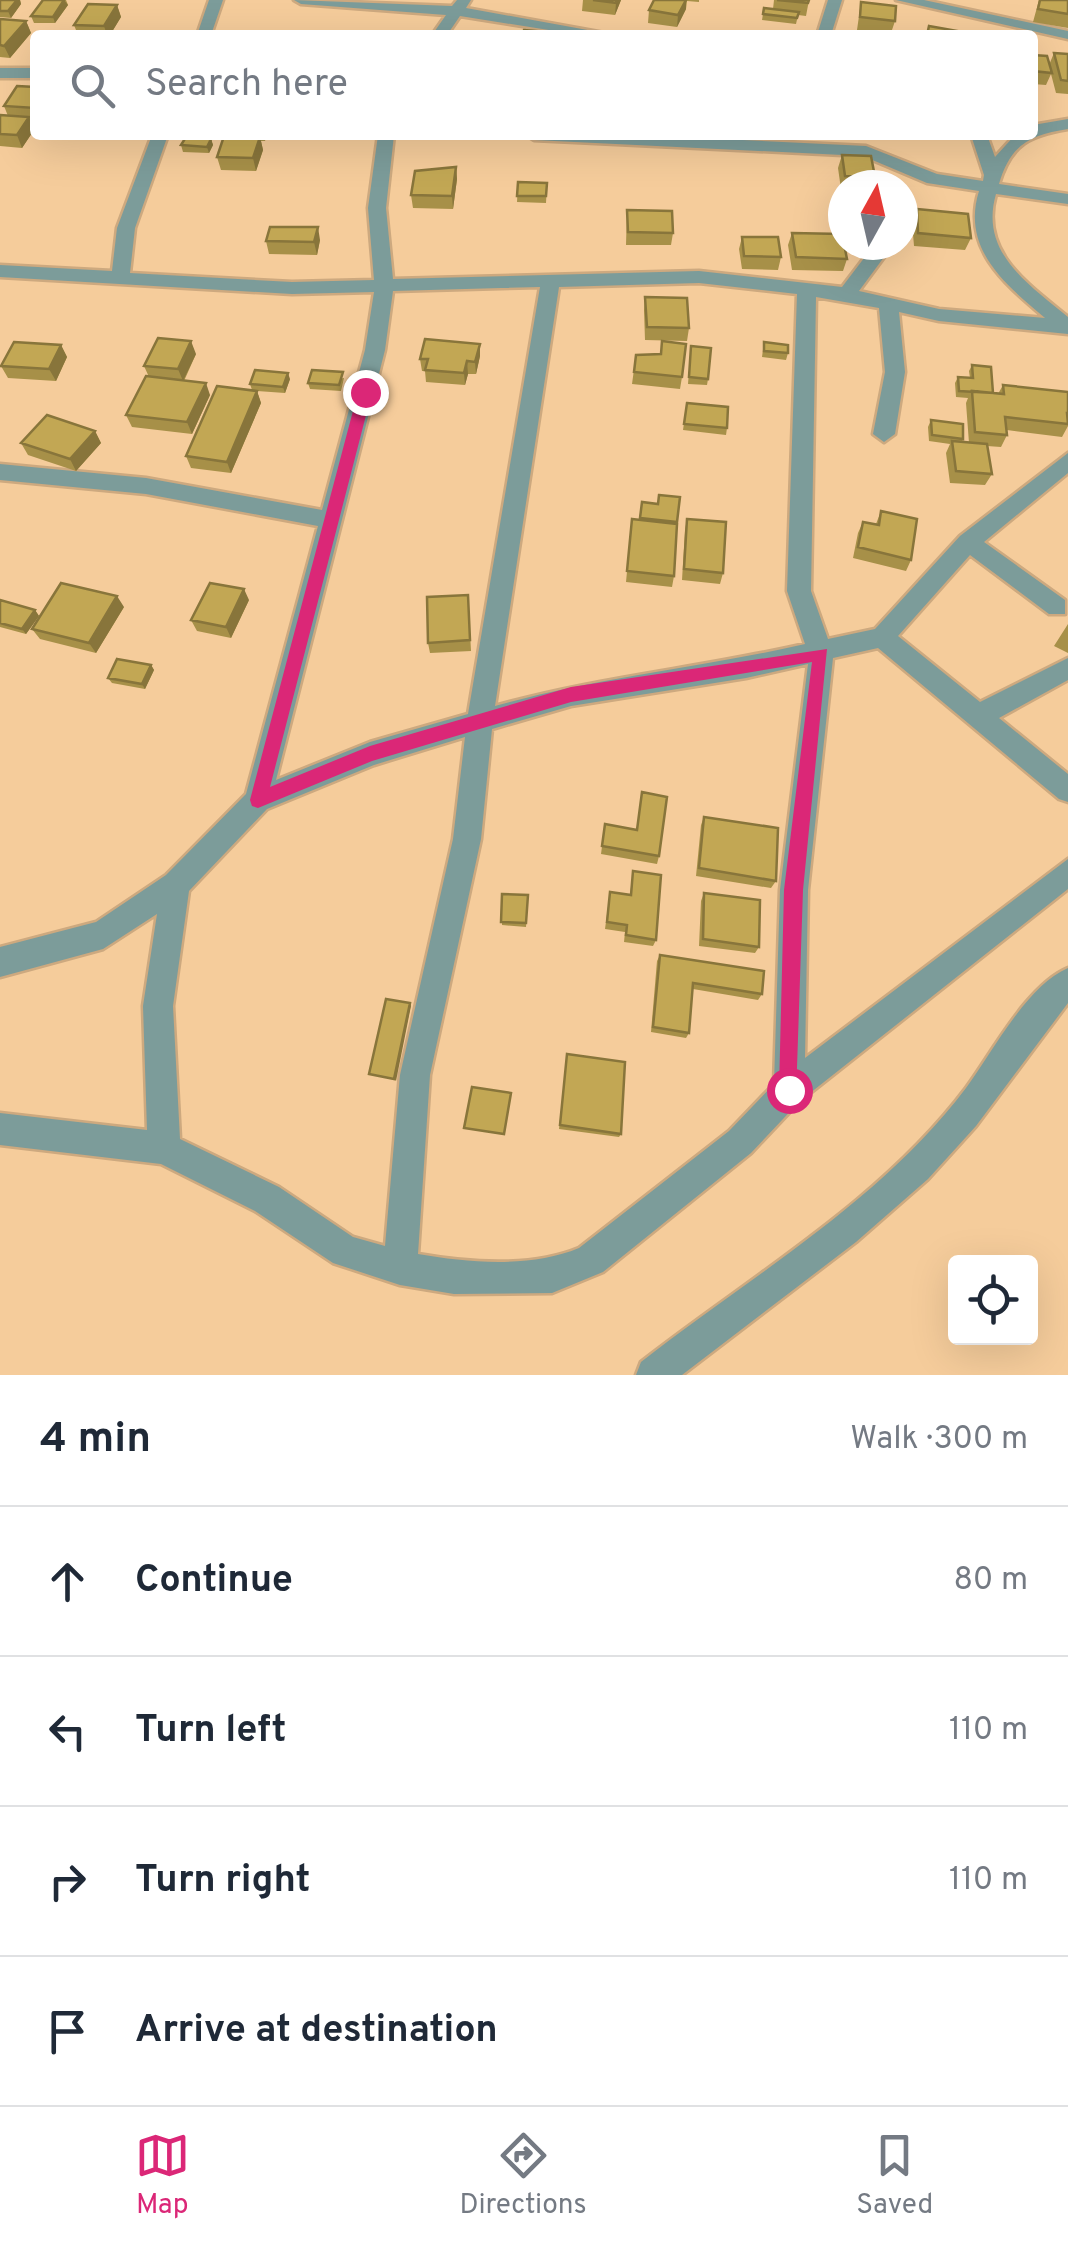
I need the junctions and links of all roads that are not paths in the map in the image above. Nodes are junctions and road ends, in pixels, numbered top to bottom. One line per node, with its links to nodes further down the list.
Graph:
1 (216, 0): 7 (street)
2 (300, 0): 5 (street)
3 (835, 0): 10 (street)
4 (903, 0): 6 (street)
5 (460, 5): 8 (street); 9 (street)
6 (986, 17): 11 (street); 12 (street)
7 (206, 30)
8 (442, 30)
9 (583, 30)
10 (826, 30)
11 (980, 30)
12 (1068, 35)
13 (0, 73): 14 (street)
14 (30, 73)
15 (1068, 124): 16 (street)
16 (1038, 129)
17 (158, 140): 29 (street)
18 (385, 140): 30 (street)
19 (681, 140): 22 (street)
20 (980, 140): 24 (street)
21 (1019, 140): 24 (street)
22 (883, 160): 23 (street); 24 (street)
23 (885, 170)
24 (990, 180): 25 (street); 34 (street)
25 (1068, 199)
26 (873, 260): 32 (street)
27 (0, 270): 29 (street)
28 (551, 279): 30 (street); 31 (street); 45 (street)
29 (120, 280): 30 (street)
30 (384, 286): 38 (street)
31 (807, 289): 32 (street); 42 (street)
32 (847, 294): 33 (street)
33 (889, 306): 34 (street); 35 (street)
34 (1068, 327)
35 (884, 434)
36 (1068, 460): 39 (street)
37 (0, 472): 38 (street)
38 (331, 520): 47 (street)
39 (968, 542): 40 (street); 41 (street)
40 (1058, 607)
41 (882, 637): 42 (street); 44 (street)
42 (821, 654): 45 (street); 52 (street)
43 (1068, 668): 44 (street)
44 (978, 716): 46 (street)
45 (480, 719): 47 (street); 55 (street)
46 (1068, 790)
47 (258, 800): 49 (street)
48 (1068, 872): 52 (street)
49 (176, 885): 50 (street); 54 (street)
50 (0, 962)
51 (1068, 983): 56 (street)
52 (789, 1090): 55 (street)
53 (0, 1129): 54 (street)
54 (164, 1148): 55 (street)
55 (400, 1268)
56 (654, 1375)

